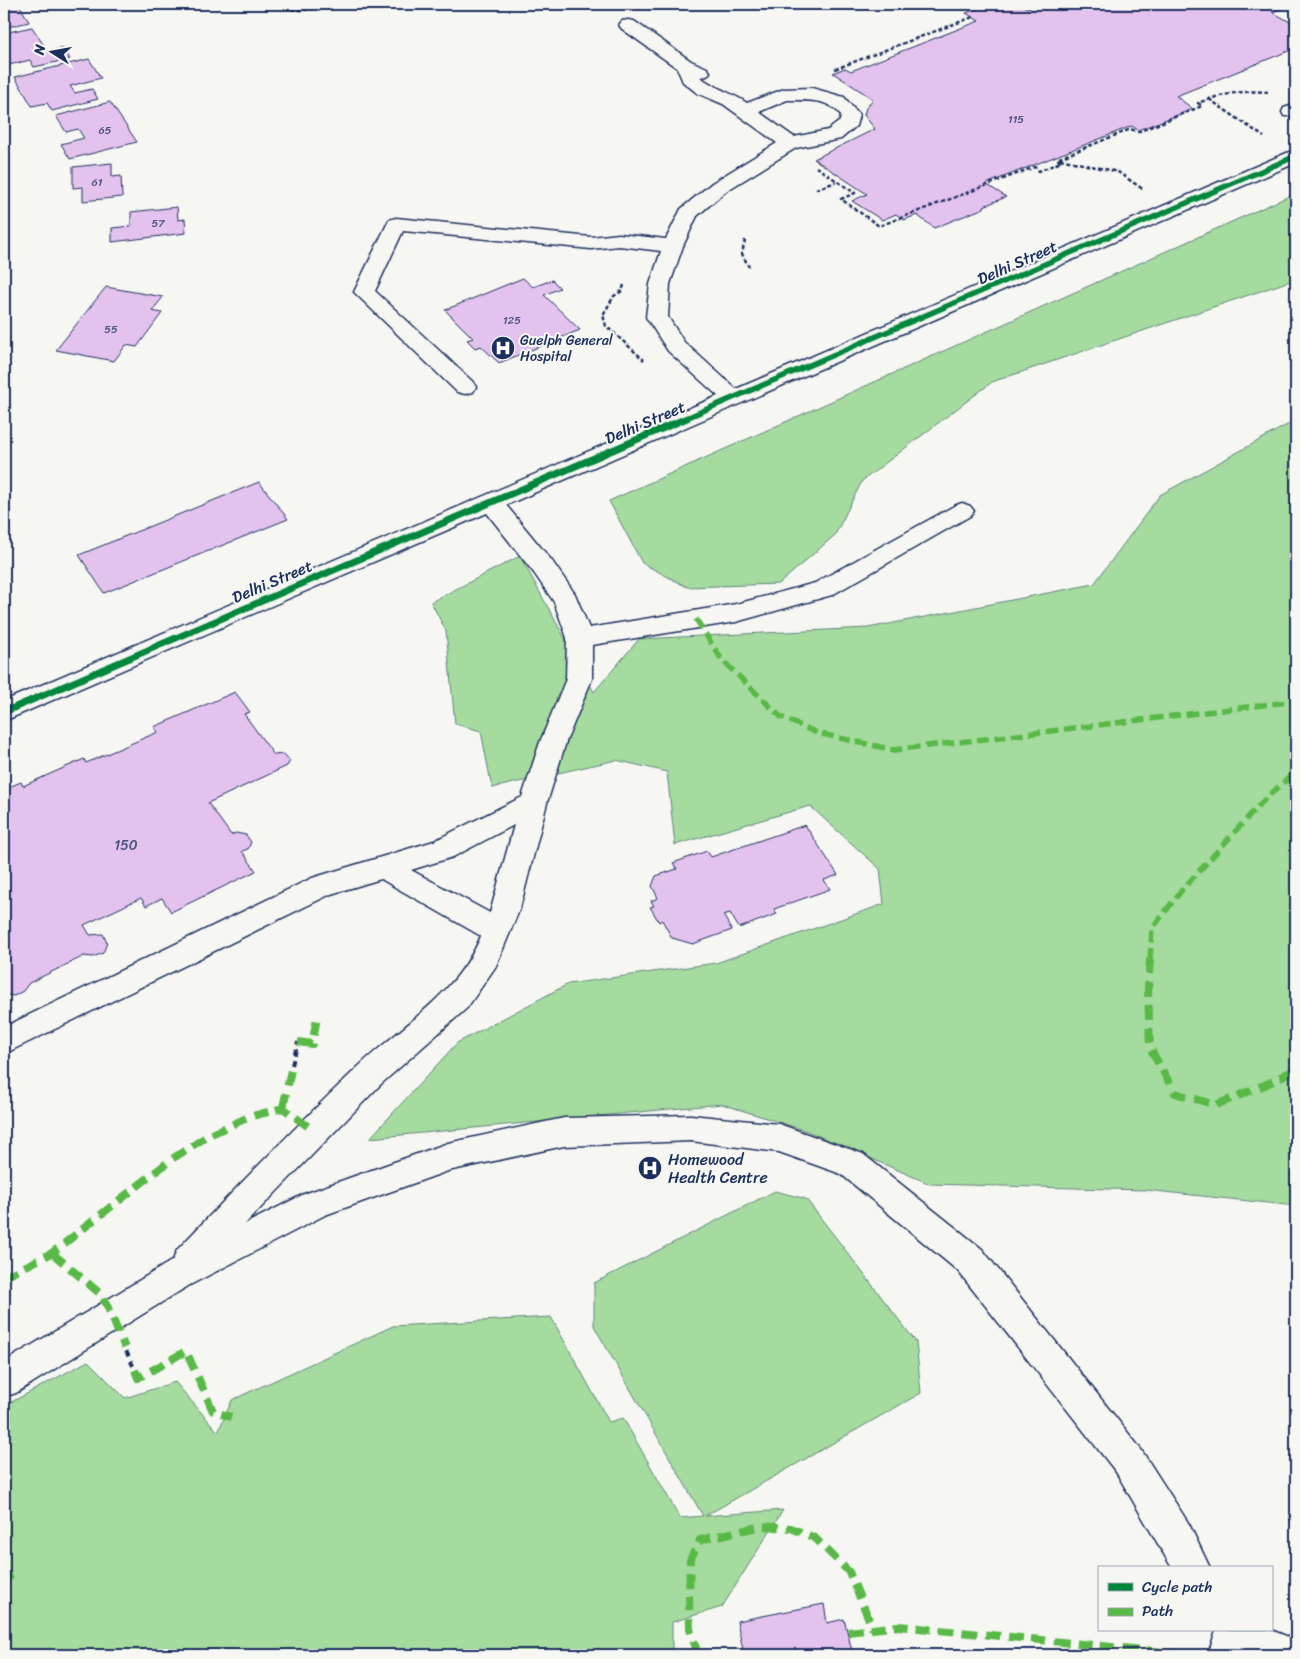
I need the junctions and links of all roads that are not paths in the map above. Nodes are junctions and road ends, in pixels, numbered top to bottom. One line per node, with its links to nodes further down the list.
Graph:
1 (628, 25): 2 (street)
2 (738, 106): 3 (street); 3 (street)
3 (790, 143): 6 (street)
4 (1296, 156): 8 (street, Delhi Street)
5 (591, 243): 6 (street); 6 (street); 7 (street)
6 (671, 252): 8 (street)
7 (465, 387)
8 (734, 399): 9 (street, Delhi Street)
9 (491, 502): 11 (street); 12 (street, Delhi Street)
10 (962, 511): 11 (street)
11 (580, 638): 13 (street)
12 (4, 712)
13 (533, 803): 14 (street); 15 (street)
14 (383, 867): 15 (street); 16 (street)
15 (497, 930): 17 (street)
16 (4, 1041)
17 (176, 1275): 18 (street); 19 (street)
18 (4, 1381)
19 (1191, 1566)
20 (1235, 1632): 22 (street)
21 (1239, 1632): 23 (street)
22 (1227, 1655)
23 (1286, 1655)

